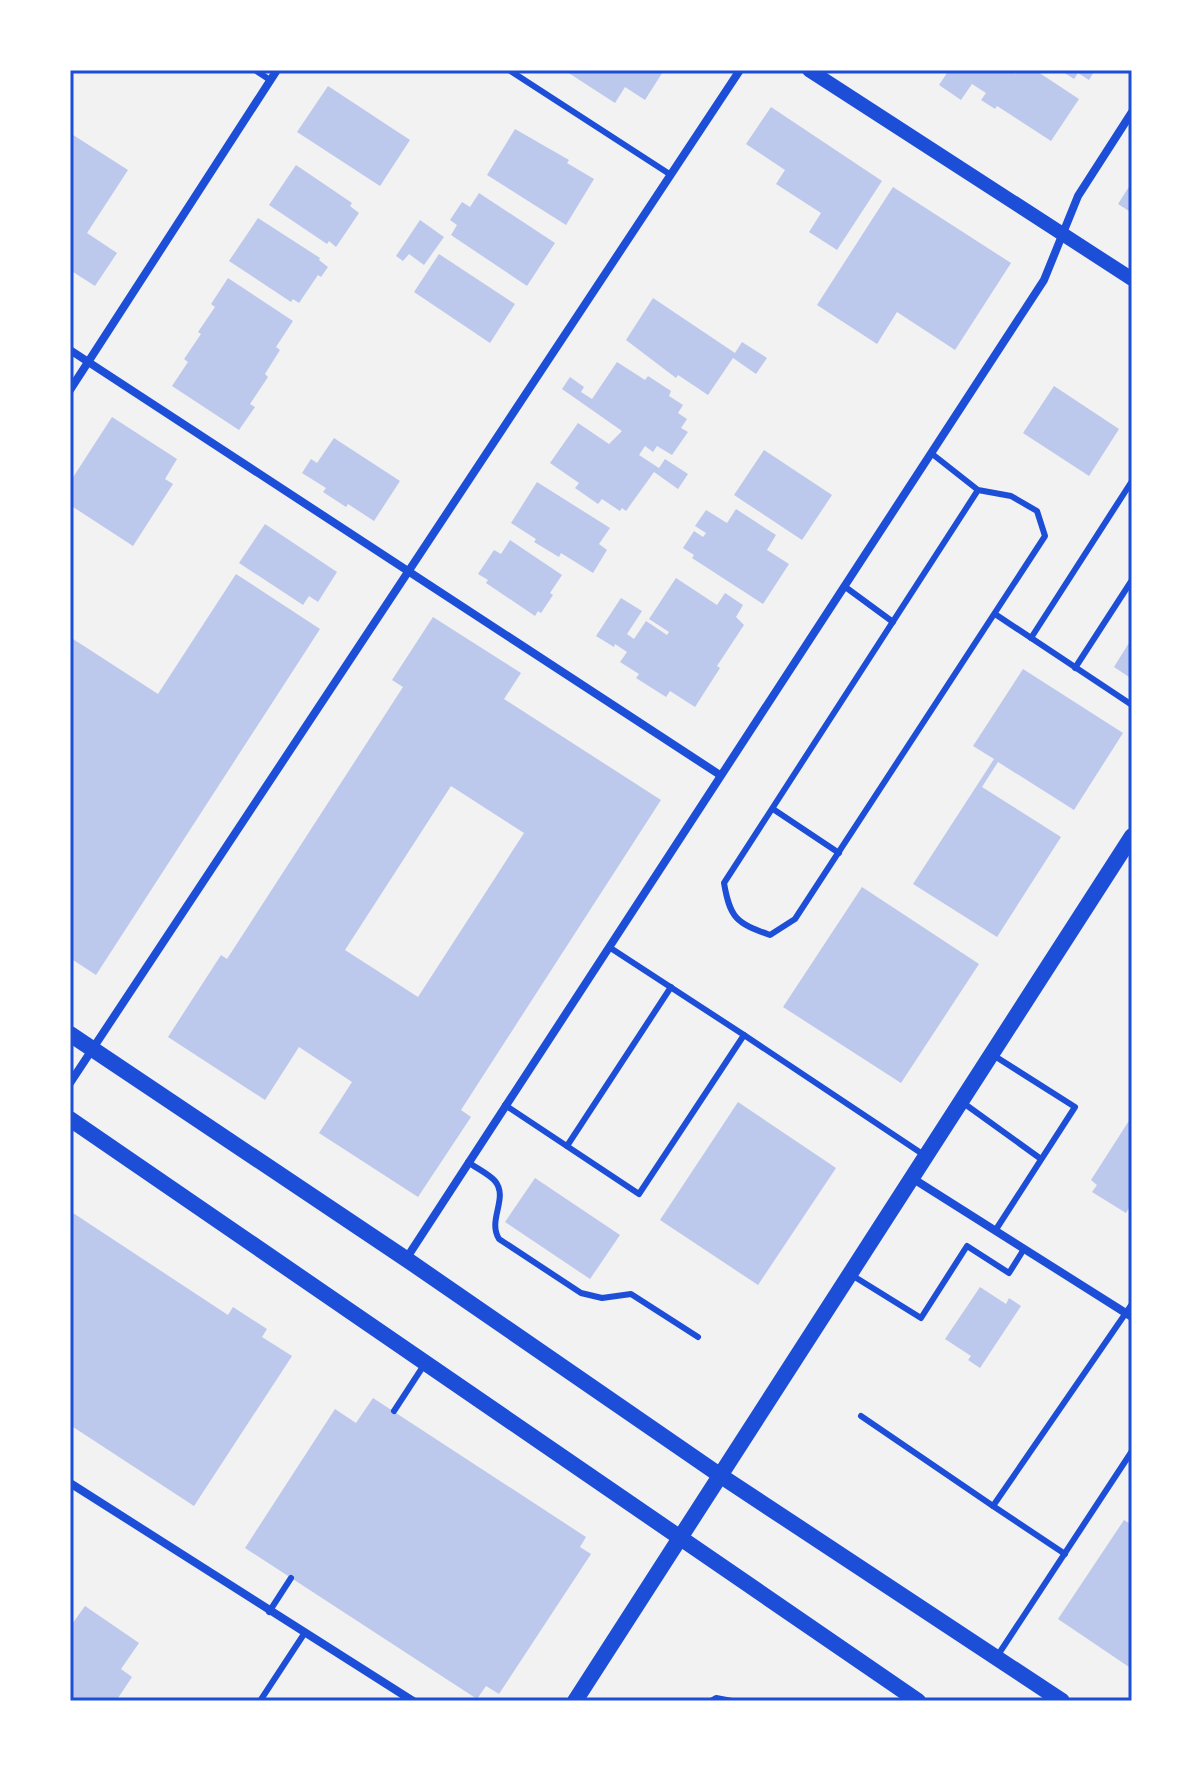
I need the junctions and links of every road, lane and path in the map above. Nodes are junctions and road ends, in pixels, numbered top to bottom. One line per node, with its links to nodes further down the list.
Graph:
1 (255, 70): 6 (lane)
2 (277, 70): 6 (street)
3 (740, 70): 8 (street)
4 (809, 70): 9 (street)
5 (512, 71): 8 (lane)
6 (270, 80): 12 (street)
7 (1132, 112): 9 (street)
8 (671, 175): 17 (street)
9 (1064, 235): 10 (street); 14 (street)
10 (1132, 279)
11 (70, 350): 12 (street)
12 (88, 362): 13 (street); 17 (street)
13 (70, 390)
14 (931, 453): 16 (lane); 19 (street)
15 (1132, 481): 22 (lane)
16 (978, 490): 20 (lane); 21 (lane)
17 (408, 572): 25 (street); 33 (street)
18 (1132, 580): 23 (lane)
19 (844, 586): 21 (lane); 25 (street)
20 (995, 614): 22 (lane); 28 (lane)
21 (893, 622): 26 (lane)
22 (1031, 638): 23 (lane)
23 (1075, 668): 24 (lane)
24 (1132, 705)
25 (720, 775): 29 (street)
26 (773, 809): 28 (lane); 28 (lane)
27 (1132, 836): 34 (main road)
28 (839, 853)
29 (609, 947): 30 (lane); 37 (street)
30 (671, 987): 32 (lane); 39 (lane)
31 (70, 1034): 33 (main road)
32 (744, 1035): 39 (lane); 40 (lane)
33 (91, 1048): 35 (street); 46 (main road)
34 (991, 1054): 36 (main road); 41 (lane)
35 (70, 1083)
36 (961, 1102): 40 (main road); 41 (lane)
37 (505, 1105): 39 (lane); 42 (street)
38 (70, 1119): 51 (main road)
39 (567, 1146)
40 (926, 1156): 43 (main road)
41 (1041, 1159): 44 (lane)
42 (468, 1162): 46 (street); 50 (lane)
43 (912, 1178): 44 (street); 47 (main road)
44 (995, 1231): 45 (street)
45 (1024, 1249): 47 (lane); 49 (street)
46 (406, 1259): 55 (main road)
47 (850, 1274): 55 (main road)
48 (1132, 1304): 49 (lane)
49 (1130, 1315): 57 (lane)
50 (698, 1337)
51 (426, 1362): 52 (lane); 58 (main road)
52 (394, 1411)
53 (861, 1416): 57 (lane)
54 (1132, 1451): 59 (lane)
55 (721, 1476): 58 (main road); 63 (main road)
56 (70, 1483): 61 (street)
57 (993, 1506): 59 (lane)
58 (681, 1537): 66 (main road); 69 (main road)
59 (1065, 1554): 63 (lane)
60 (291, 1578): 61 (lane)
61 (269, 1612): 62 (street)
62 (304, 1634): 64 (lane); 65 (street)
63 (996, 1658): 70 (main road)
64 (260, 1701)
65 (413, 1701)
66 (575, 1701)
67 (711, 1701): 68 (lane)
68 (732, 1701)
69 (918, 1701)
70 (1062, 1701)

